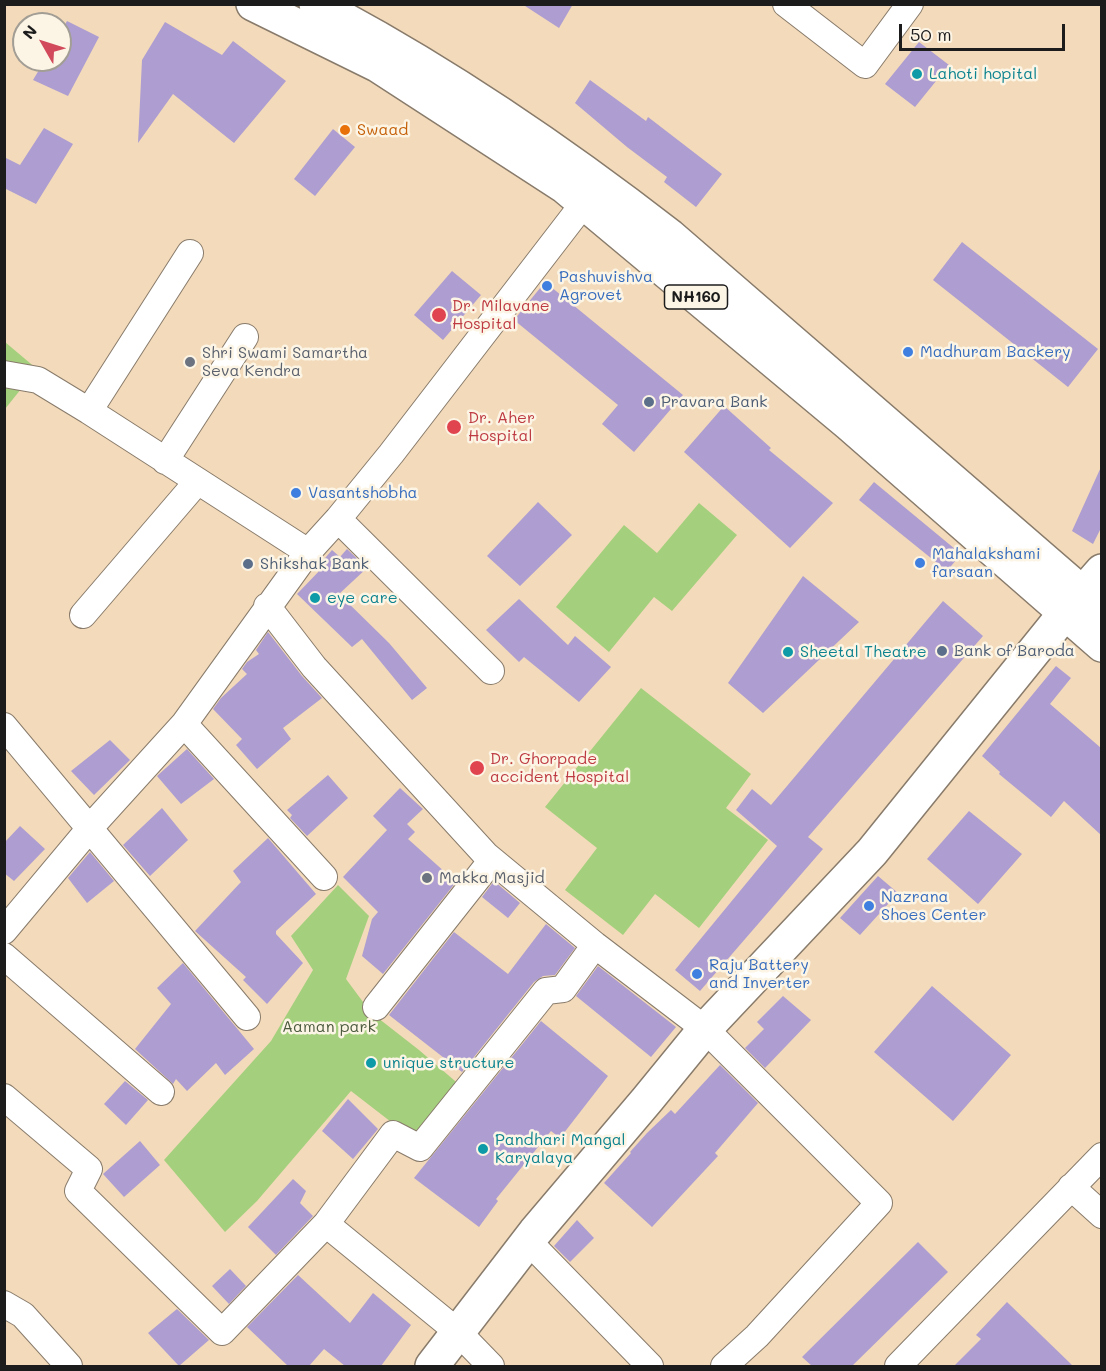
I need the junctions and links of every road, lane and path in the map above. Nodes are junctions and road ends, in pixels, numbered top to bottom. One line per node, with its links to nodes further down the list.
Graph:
1 (253, 4): 5 (main road, NH160)
2 (316, 4): 5 (main road, NH160)
3 (786, 4): 4 (street)
4 (910, 4)
5 (592, 192): 14 (street); 16 (main road, NH160)
6 (190, 253): 11 (street)
7 (246, 338): 12 (street)
8 (4, 374): 9 (street)
9 (38, 380): 10 (street); 11 (street)
10 (4, 389)
11 (89, 411): 12 (street)
12 (165, 461): 13 (street)
13 (197, 482): 15 (street); 18 (street)
14 (338, 519): 15 (street); 20 (street)
15 (308, 552): 17 (street)
16 (1088, 597): 19 (main road, NH160); 31 (main road)
17 (267, 606): 21 (street); 24 (street)
18 (83, 615)
19 (1101, 645)
20 (491, 670)
21 (184, 724): 23 (street); 25 (street)
22 (4, 726): 23 (street)
23 (90, 829): 26 (street); 30 (street)
24 (492, 860): 27 (street); 29 (street)
25 (324, 877)
26 (4, 931)
27 (595, 945): 31 (street); 37 (street)
28 (4, 956): 32 (street)
29 (376, 1007)
30 (247, 1017)
31 (705, 1029): 38 (main road); 45 (street)
32 (161, 1092)
33 (4, 1097): 37 (street)
34 (1101, 1156): 35 (street)
35 (1071, 1187): 36 (street); 46 (street)
36 (1101, 1215)
37 (326, 1224): 40 (street)
38 (528, 1240): 40 (main road); 44 (street)
39 (4, 1304): 41 (street)
40 (458, 1332): 42 (main road); 43 (street)
41 (69, 1366)
42 (432, 1366)
43 (491, 1366)
44 (650, 1366)
45 (724, 1366)
46 (898, 1366)

